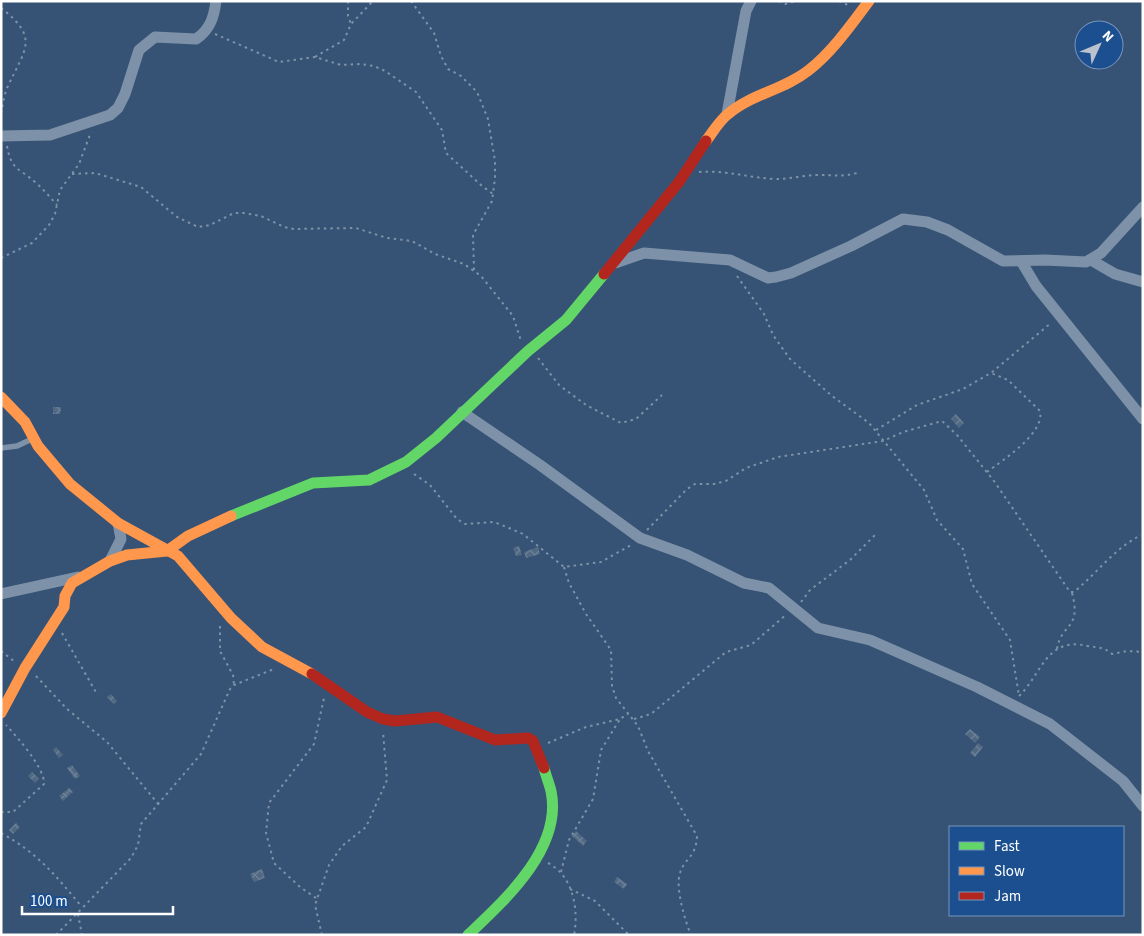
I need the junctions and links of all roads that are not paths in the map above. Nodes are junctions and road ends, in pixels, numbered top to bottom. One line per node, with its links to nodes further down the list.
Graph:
1 (216, 1): 5 (street)
2 (751, 1): 4 (street)
3 (869, 1): 4 (street)
4 (727, 114): 9 (street)
5 (3, 136)
6 (1143, 207): 7 (street)
7 (1091, 260): 8 (street); 10 (street)
8 (1021, 261): 9 (street); 13 (street)
9 (614, 263): 12 (street)
10 (1143, 282)
11 (1, 397): 14 (street)
12 (462, 412): 17 (street); 22 (street)
13 (1143, 419)
14 (32, 439): 15 (lane); 16 (street)
15 (1, 448)
16 (118, 523): 17 (street); 18 (street)
17 (167, 551): 18 (street); 23 (street)
18 (110, 561): 19 (street)
19 (81, 576): 20 (street); 21 (street)
20 (1, 594)
21 (1, 713)
22 (1143, 806)
23 (468, 935)

